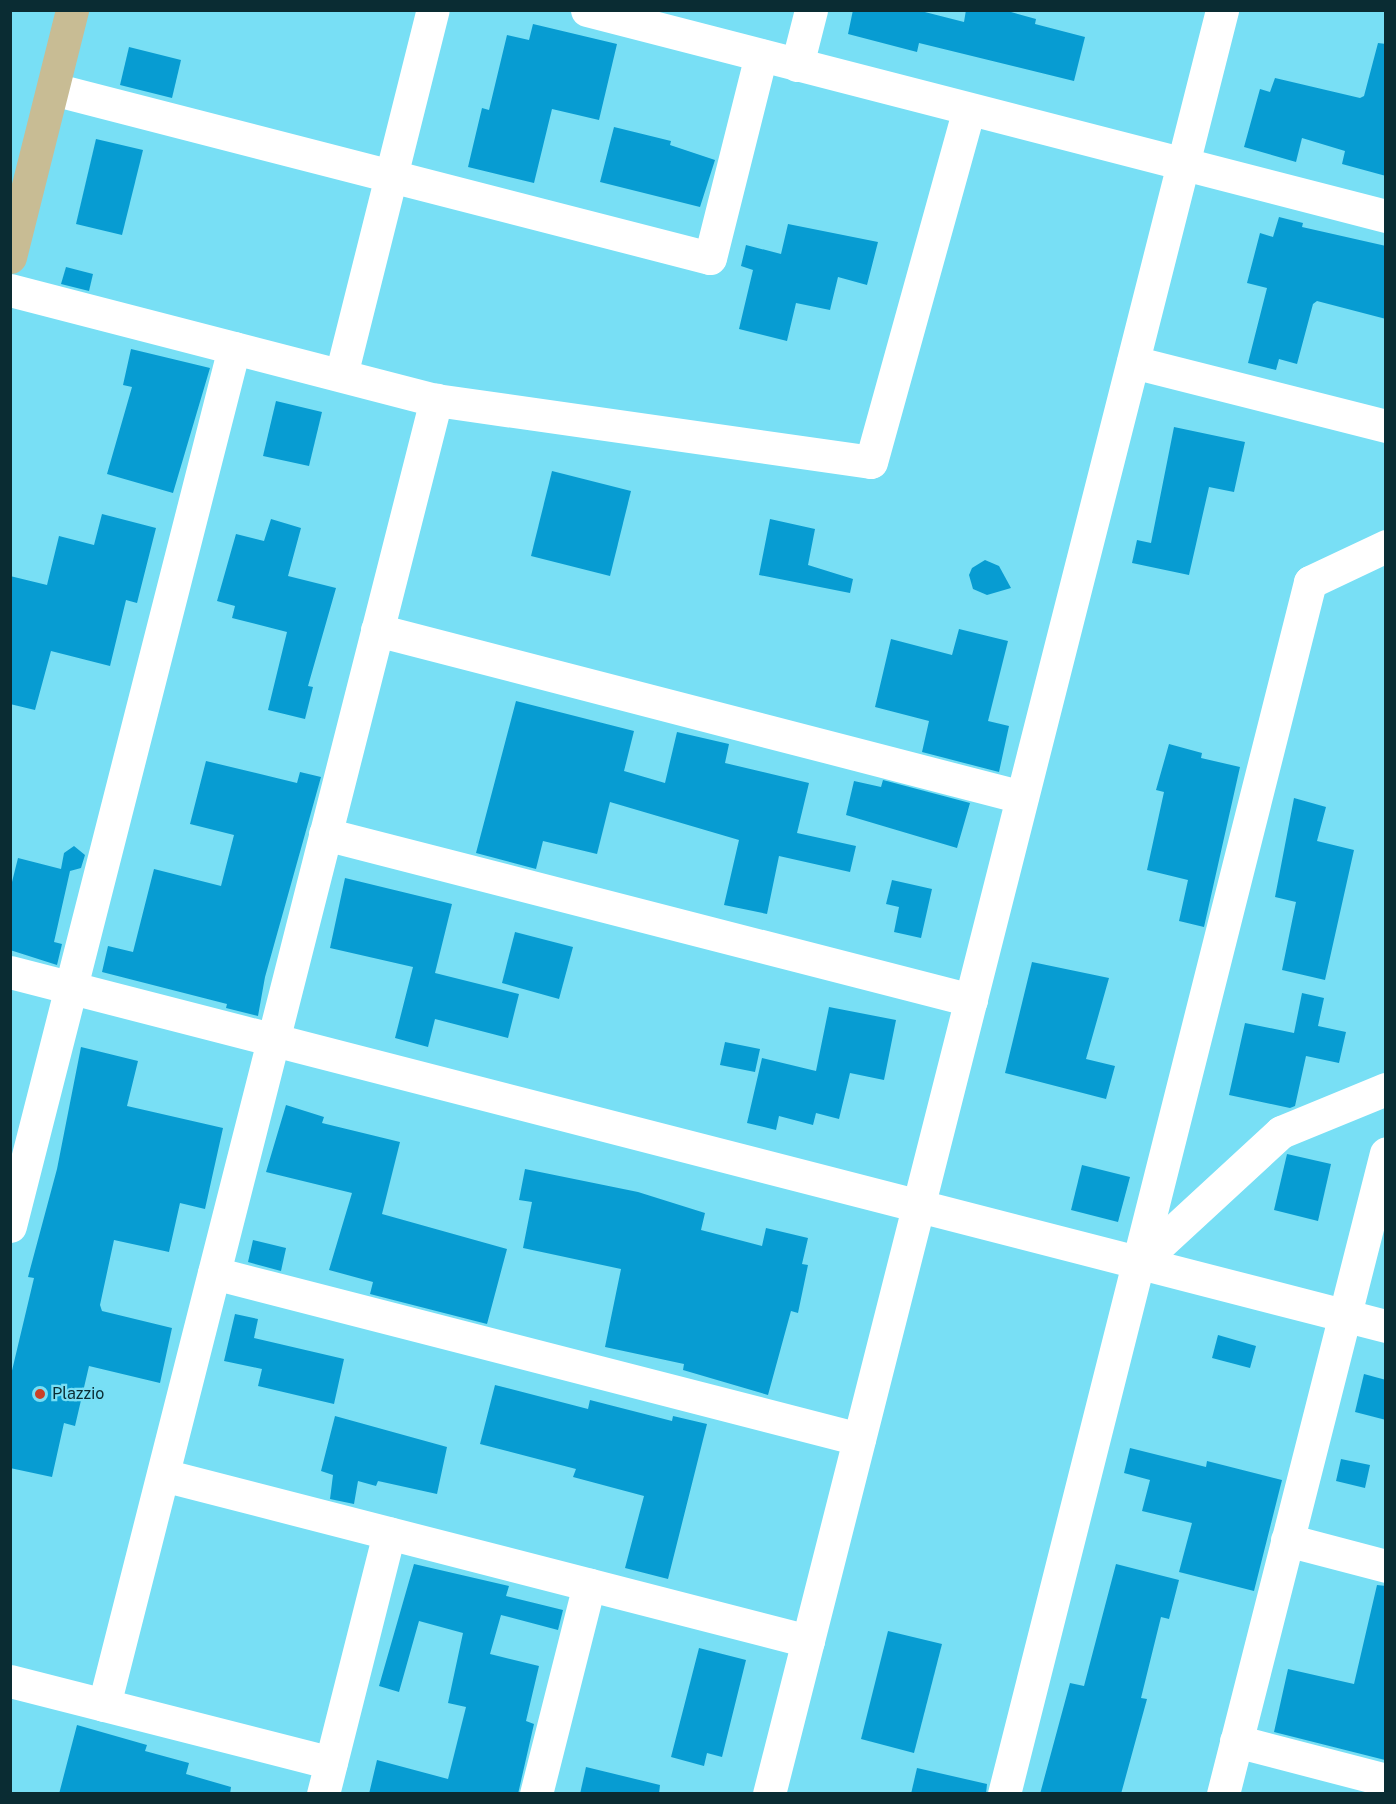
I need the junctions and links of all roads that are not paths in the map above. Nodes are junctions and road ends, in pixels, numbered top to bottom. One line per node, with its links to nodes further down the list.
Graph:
1 (72, 10): 8 (main road)
2 (433, 10): 11 (street)
3 (587, 10): 6 (street)
4 (811, 10): 7 (street)
5 (1222, 10): 10 (street)
6 (762, 55): 7 (street); 11 (street)
7 (797, 65): 9 (street)
8 (53, 89): 11 (street); 13 (main road)
9 (969, 109): 10 (street); 18 (street)
10 (1183, 164): 12 (street); 16 (street)
11 (392, 176): 17 (street)
12 (1386, 216)
13 (10, 257)
14 (10, 290): 15 (street)
15 (234, 348): 17 (street); 25 (street)
16 (1133, 362): 19 (street); 22 (street)
17 (340, 375): 18 (street)
18 (436, 400): 21 (street)
19 (1386, 426)
20 (1386, 546): 32 (street)
21 (377, 630): 22 (street); 23 (street)
22 (1023, 796): 26 (street)
23 (325, 834): 26 (street); 27 (street)
24 (10, 972): 25 (street)
25 (71, 987): 27 (street); 31 (street)
26 (971, 1000): 30 (street)
27 (273, 1040): 30 (street); 33 (street)
28 (1386, 1089): 32 (street)
29 (1386, 1153): 34 (street)
30 (919, 1206): 32 (street); 36 (street)
31 (10, 1226)
32 (1139, 1263): 34 (street); 50 (street)
33 (214, 1273): 36 (street); 37 (street)
34 (1344, 1315): 35 (street); 39 (street)
35 (1386, 1326)
36 (859, 1439): 42 (street)
37 (162, 1475): 38 (street); 44 (street)
38 (389, 1533): 41 (street); 46 (street)
39 (1287, 1540): 40 (street); 45 (street)
40 (1386, 1566)
41 (589, 1585): 42 (street); 48 (street)
42 (808, 1641): 49 (street)
43 (10, 1681): 44 (street)
44 (104, 1705): 46 (street)
45 (1236, 1742): 47 (street); 51 (street)
46 (327, 1778)
47 (1386, 1780)
48 (536, 1794)
49 (769, 1794)
50 (1004, 1794)
51 (1223, 1794)

